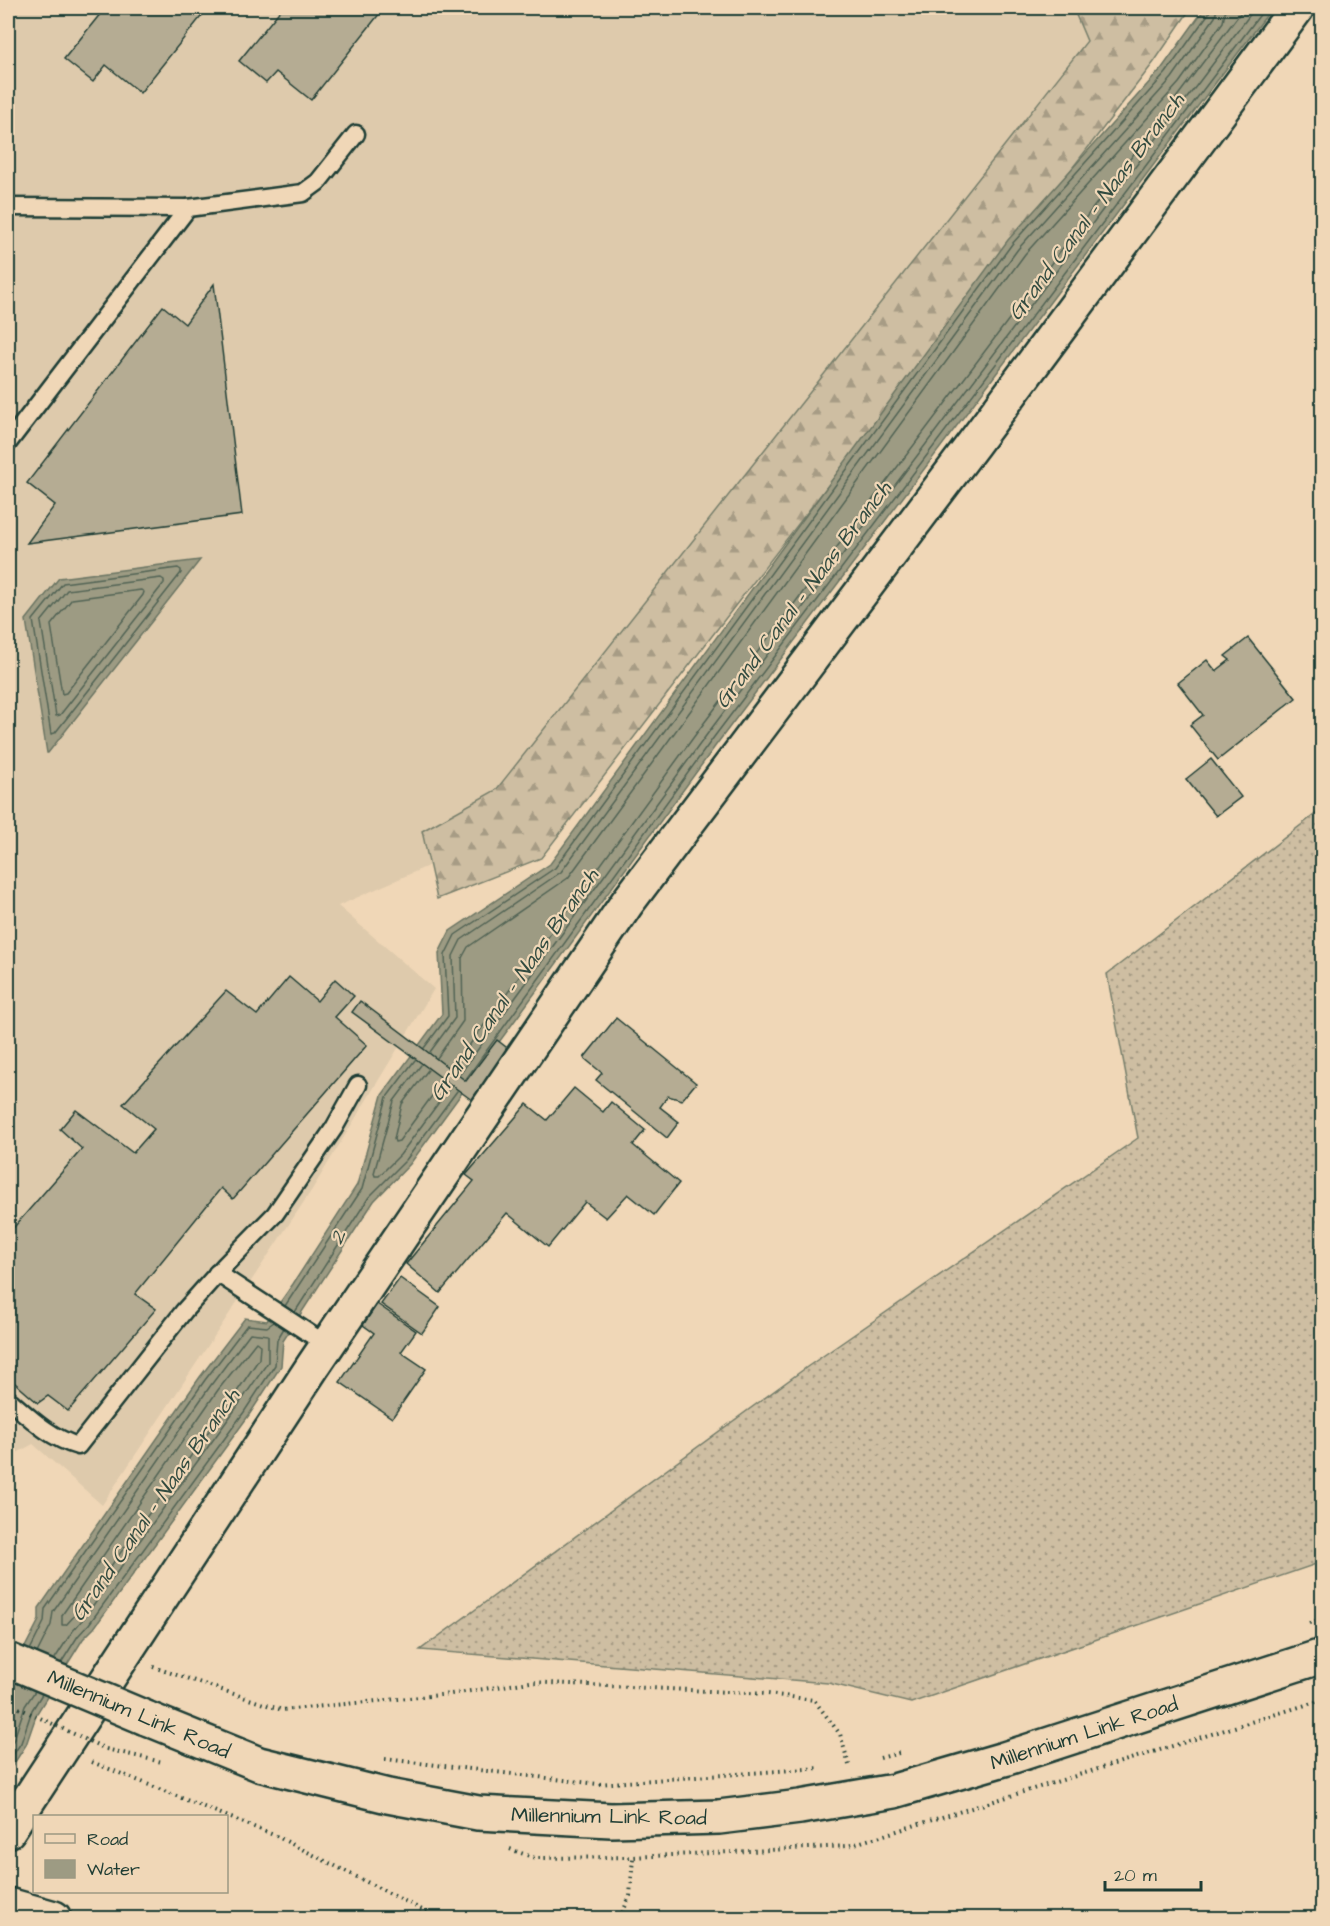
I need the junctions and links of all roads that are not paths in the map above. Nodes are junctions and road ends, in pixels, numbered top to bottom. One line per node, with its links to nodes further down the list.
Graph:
1 (1297, 8): 8 (main road)
2 (356, 134): 4 (lane)
3 (8, 207): 4 (lane)
4 (188, 208): 5 (lane)
5 (8, 443)
6 (358, 1085): 7 (lane)
7 (217, 1273): 8 (lane); 9 (lane)
8 (327, 1345): 12 (main road)
9 (8, 1399)
10 (1323, 1656): 11 (main road, Millennium Link Road, bridge)
11 (8, 1660)
12 (8, 1831)
13 (8, 1905): 14 (main road)
14 (50, 1917)

